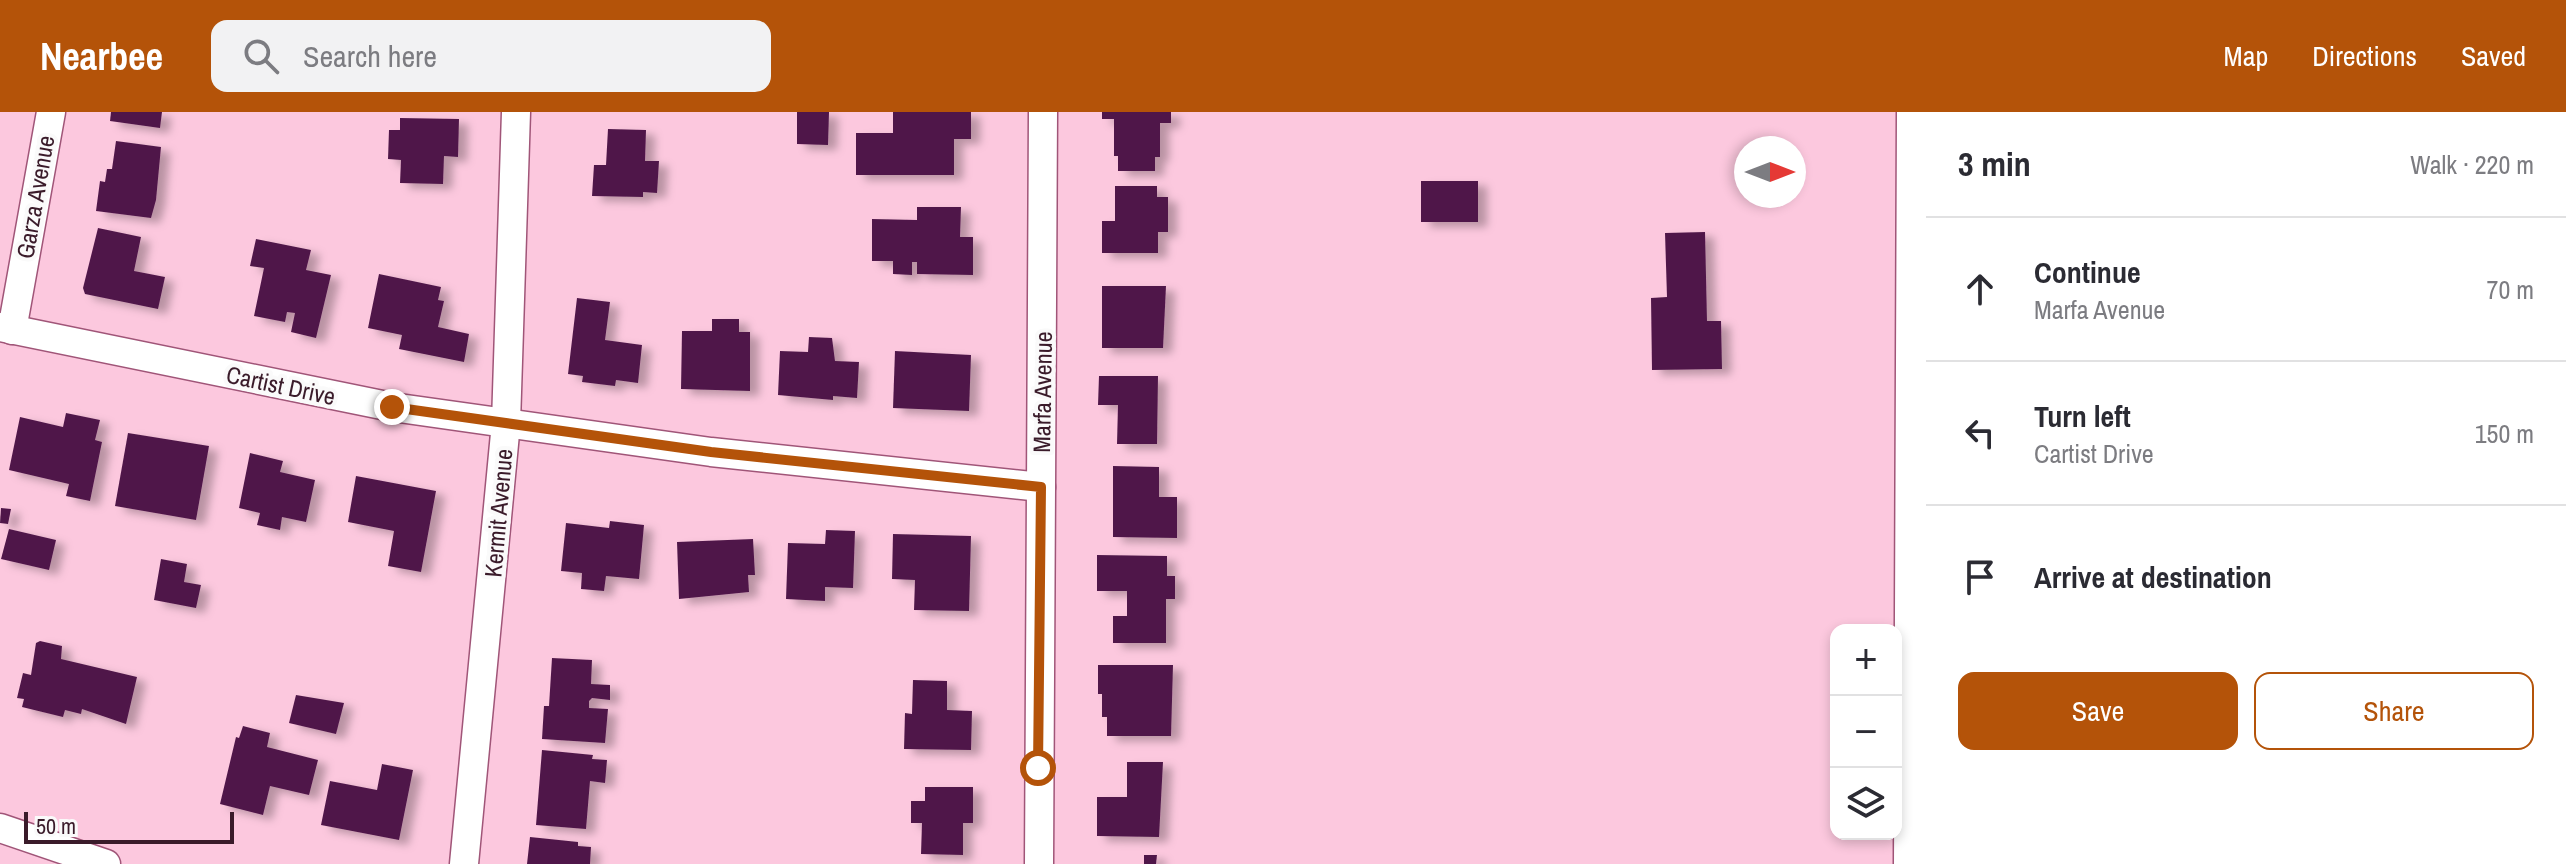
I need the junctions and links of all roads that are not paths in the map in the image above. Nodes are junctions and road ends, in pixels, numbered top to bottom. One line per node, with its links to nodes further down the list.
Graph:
1 (51, 112): 5 (street, Garza Avenue)
2 (516, 112): 6 (street, Kermit Avenue)
3 (1043, 112): 7 (street, Marfa Avenue)
4 (1917, 112): 12 (street)
5 (6, 329): 6 (street, Cartist Drive)
6 (506, 423): 7 (street, Cartist Drive); 10 (street, Kermit Avenue)
7 (1041, 487): 11 (street, Marfa Avenue)
8 (0, 828): 9 (street)
9 (106, 864)
10 (464, 864)
11 (1039, 864)
12 (1914, 864)

